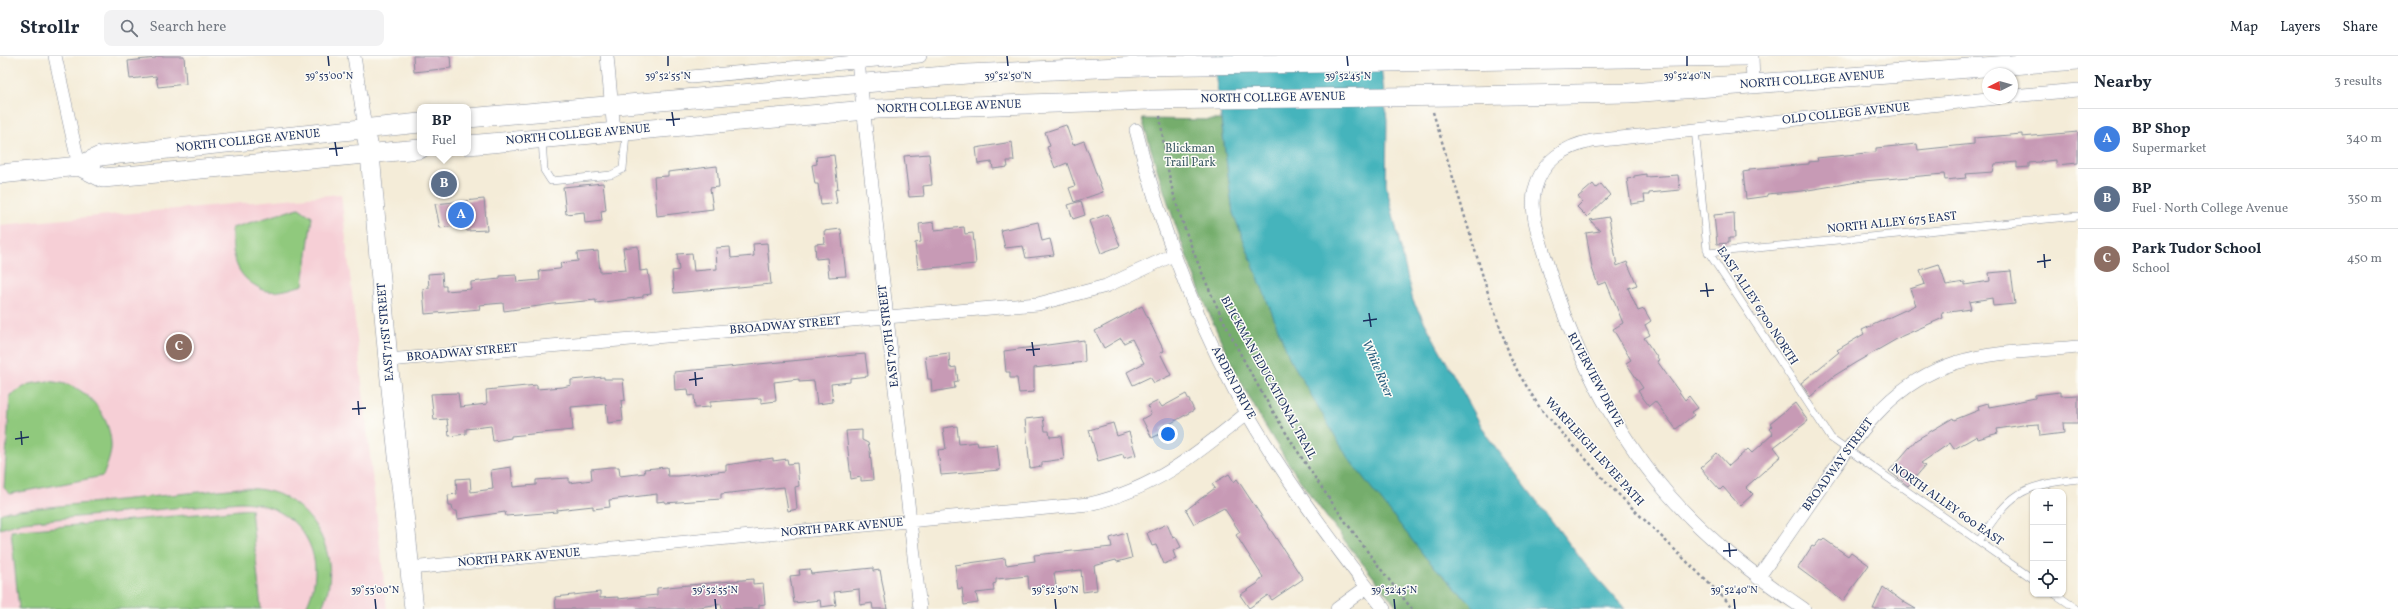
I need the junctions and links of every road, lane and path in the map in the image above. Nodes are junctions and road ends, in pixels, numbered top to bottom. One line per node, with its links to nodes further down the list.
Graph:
1 (55, 56): 29 (street)
2 (354, 56): 20 (street, EAST 71ST STREET)
3 (607, 56): 15 (street)
4 (920, 56): 8 (street)
5 (1745, 56): 10 (main road, bridge)
6 (1752, 56): 11 (street)
7 (2078, 60): 11 (main road, NORTH COLLEGE AVENUE)
8 (858, 62): 9 (street); 10 (street, EAST 70TH STREET)
9 (691, 77)
10 (860, 83): 15 (main road); 16 (street, EAST 70TH STREET)
11 (1753, 84): 16 (main road, NORTH COLLEGE AVENUE, bridge)
12 (2078, 90): 13 (street)
13 (2018, 95)
14 (1982, 100): 22 (street, OLD COLLEGE AVENUE)
15 (612, 105): 18 (main road); 24 (street)
16 (863, 110): 24 (main road, NORTH COLLEGE AVENUE); 34 (street, EAST 70TH STREET)
17 (1432, 110): 52 (path, WARFLEIGH LEVEE PATH)
18 (471, 118)
19 (417, 123): 20 (main road, NORTH COLLEGE AVENUE)
20 (365, 128): 28 (main road, EAST 71ST STREET); 29 (main road, NORTH COLLEGE AVENUE)
21 (1162, 129): 51 (path, BLICKMAN EDUCATIONAL TRAIL)
22 (1695, 129): 32 (lane, EAST ALLEY 6700 NORTH); 44 (street, RIVERVIEW DRIVE)
23 (1136, 130): 33 (street, ARDEN DRIVE)
24 (620, 132): 25 (main road, NORTH COLLEGE AVENUE); 25 (lane)
25 (542, 138): 26 (main road, NORTH COLLEGE AVENUE)
26 (471, 145)
27 (417, 149): 28 (main road, NORTH COLLEGE AVENUE)
28 (370, 154): 29 (main road, NORTH COLLEGE AVENUE); 36 (main road, EAST 71ST STREET)
29 (79, 166): 30 (main road, NORTH COLLEGE AVENUE)
30 (0, 174)
31 (2078, 216): 32 (lane, NORTH ALLEY 675 EAST)
32 (1708, 253): 38 (lane, EAST ALLEY 6700 NORTH)
33 (1173, 255): 34 (street, BROADWAY STREET); 37 (street, ARDEN DRIVE)
34 (887, 317): 36 (street, BROADWAY STREET); 40 (street, EAST 70TH STREET)
35 (2078, 347): 38 (street, BROADWAY STREET)
36 (388, 360): 42 (main road, EAST 71ST STREET)
37 (1247, 413): 40 (street, NORTH PARK AVENUE); 45 (street, ARDEN DRIVE)
38 (1848, 450): 41 (lane, NORTH ALLEY 600 EAST); 44 (street, BROADWAY STREET)
39 (2078, 479): 41 (lane)
40 (910, 522): 42 (street, NORTH PARK AVENUE); 48 (street, EAST 70TH STREET)
41 (1979, 541): 43 (lane, NORTH ALLEY 600 EAST)
42 (410, 568): 47 (main road, EAST 71ST STREET)
43 (2030, 577)
44 (1758, 578): 53 (street, RIVERVIEW DRIVE)
45 (1367, 587): 49 (street); 50 (street, ARDEN DRIVE)
46 (2059, 597): 54 (lane)
47 (414, 609)
48 (920, 609)
49 (1337, 609)
50 (1384, 609)
51 (1412, 609)
52 (1735, 609)
53 (1804, 609)
54 (2077, 609)

